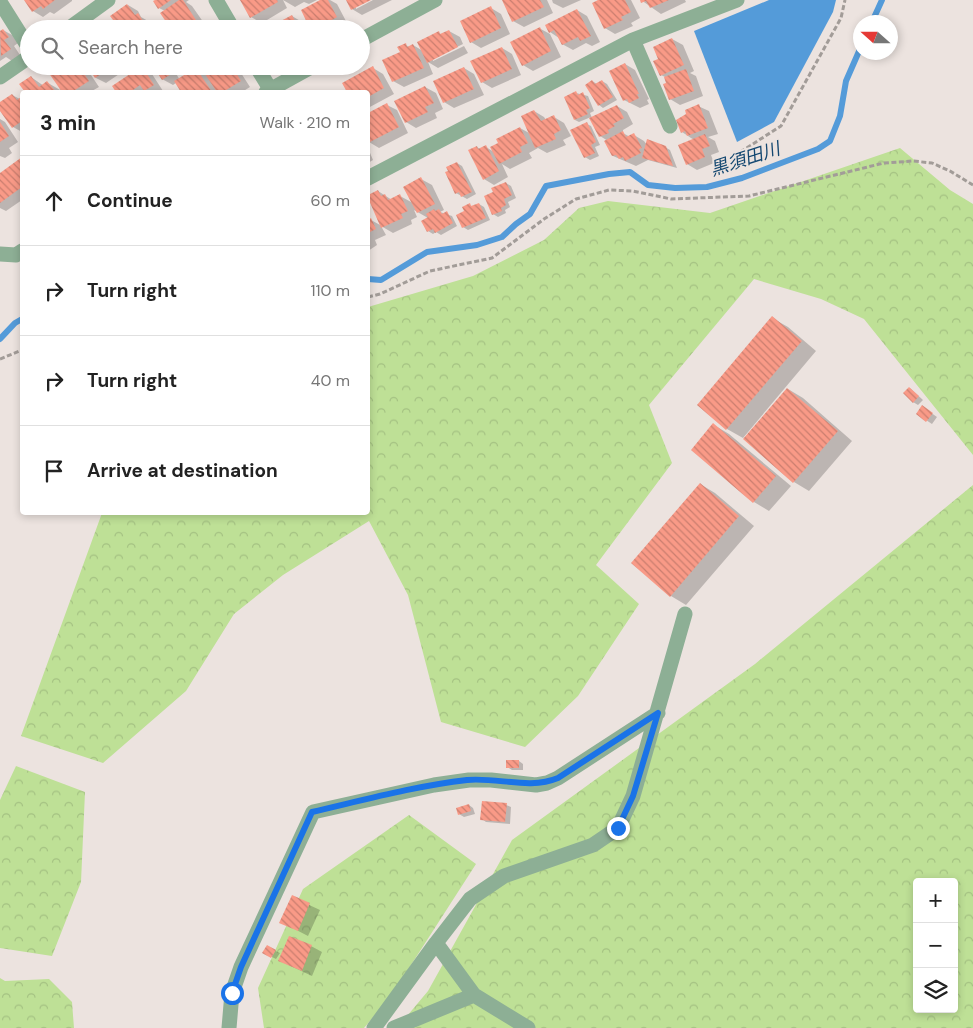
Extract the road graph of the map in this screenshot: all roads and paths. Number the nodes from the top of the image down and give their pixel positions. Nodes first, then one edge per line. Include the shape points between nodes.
1 (108, 0) edge
2 (216, 0) edge
3 (435, 0) edge
4 (736, 0) edge
5 (845, 0) edge
6 (0, 2) edge
7 (80, 20) edge
8 (228, 20) edge
9 (20, 34) edge
10 (370, 35) edge
11 (633, 40) junction
12 (20, 63) edge
13 (261, 75) edge
14 (298, 75) edge
15 (0, 77) edge
16 (269, 90) edge
17 (272, 90) edge
18 (670, 126) dead end
19 (734, 156) dead end
20 (370, 177) edge
21 (973, 185) edge
22 (20, 252) edge
23 (0, 254) edge
24 (370, 296) edge
25 (20, 351) edge
26 (0, 359) edge
27 (685, 614) dead end
28 (658, 713) junction
29 (436, 942) junction
30 (474, 995) junction
31 (230, 1028) edge
32 (374, 1028) edge
33 (394, 1028) edge
34 (528, 1028) edge

1 - 7 street
2 - 8 street
3 - 10 street
4 - 11 street
5 - 19 path via 841,18 781,126
6 - 9 street
11 - 18 street
11 - 20 street
12 - 15 street
13 - 16 street
14 - 17 street
21 - 24 path via 950,171 913,161 884,163 749,196 671,199 609,190 576,199 544,218 492,258 430,271
22 - 23 street
25 - 26 path
27 - 28 street
28 - 29 street via 633,796 618,828 593,845 504,876 470,899
28 - 31 street via 547,783 469,780 312,812 241,967 232,993
29 - 30 street
29 - 32 street
30 - 33 street
30 - 34 street

